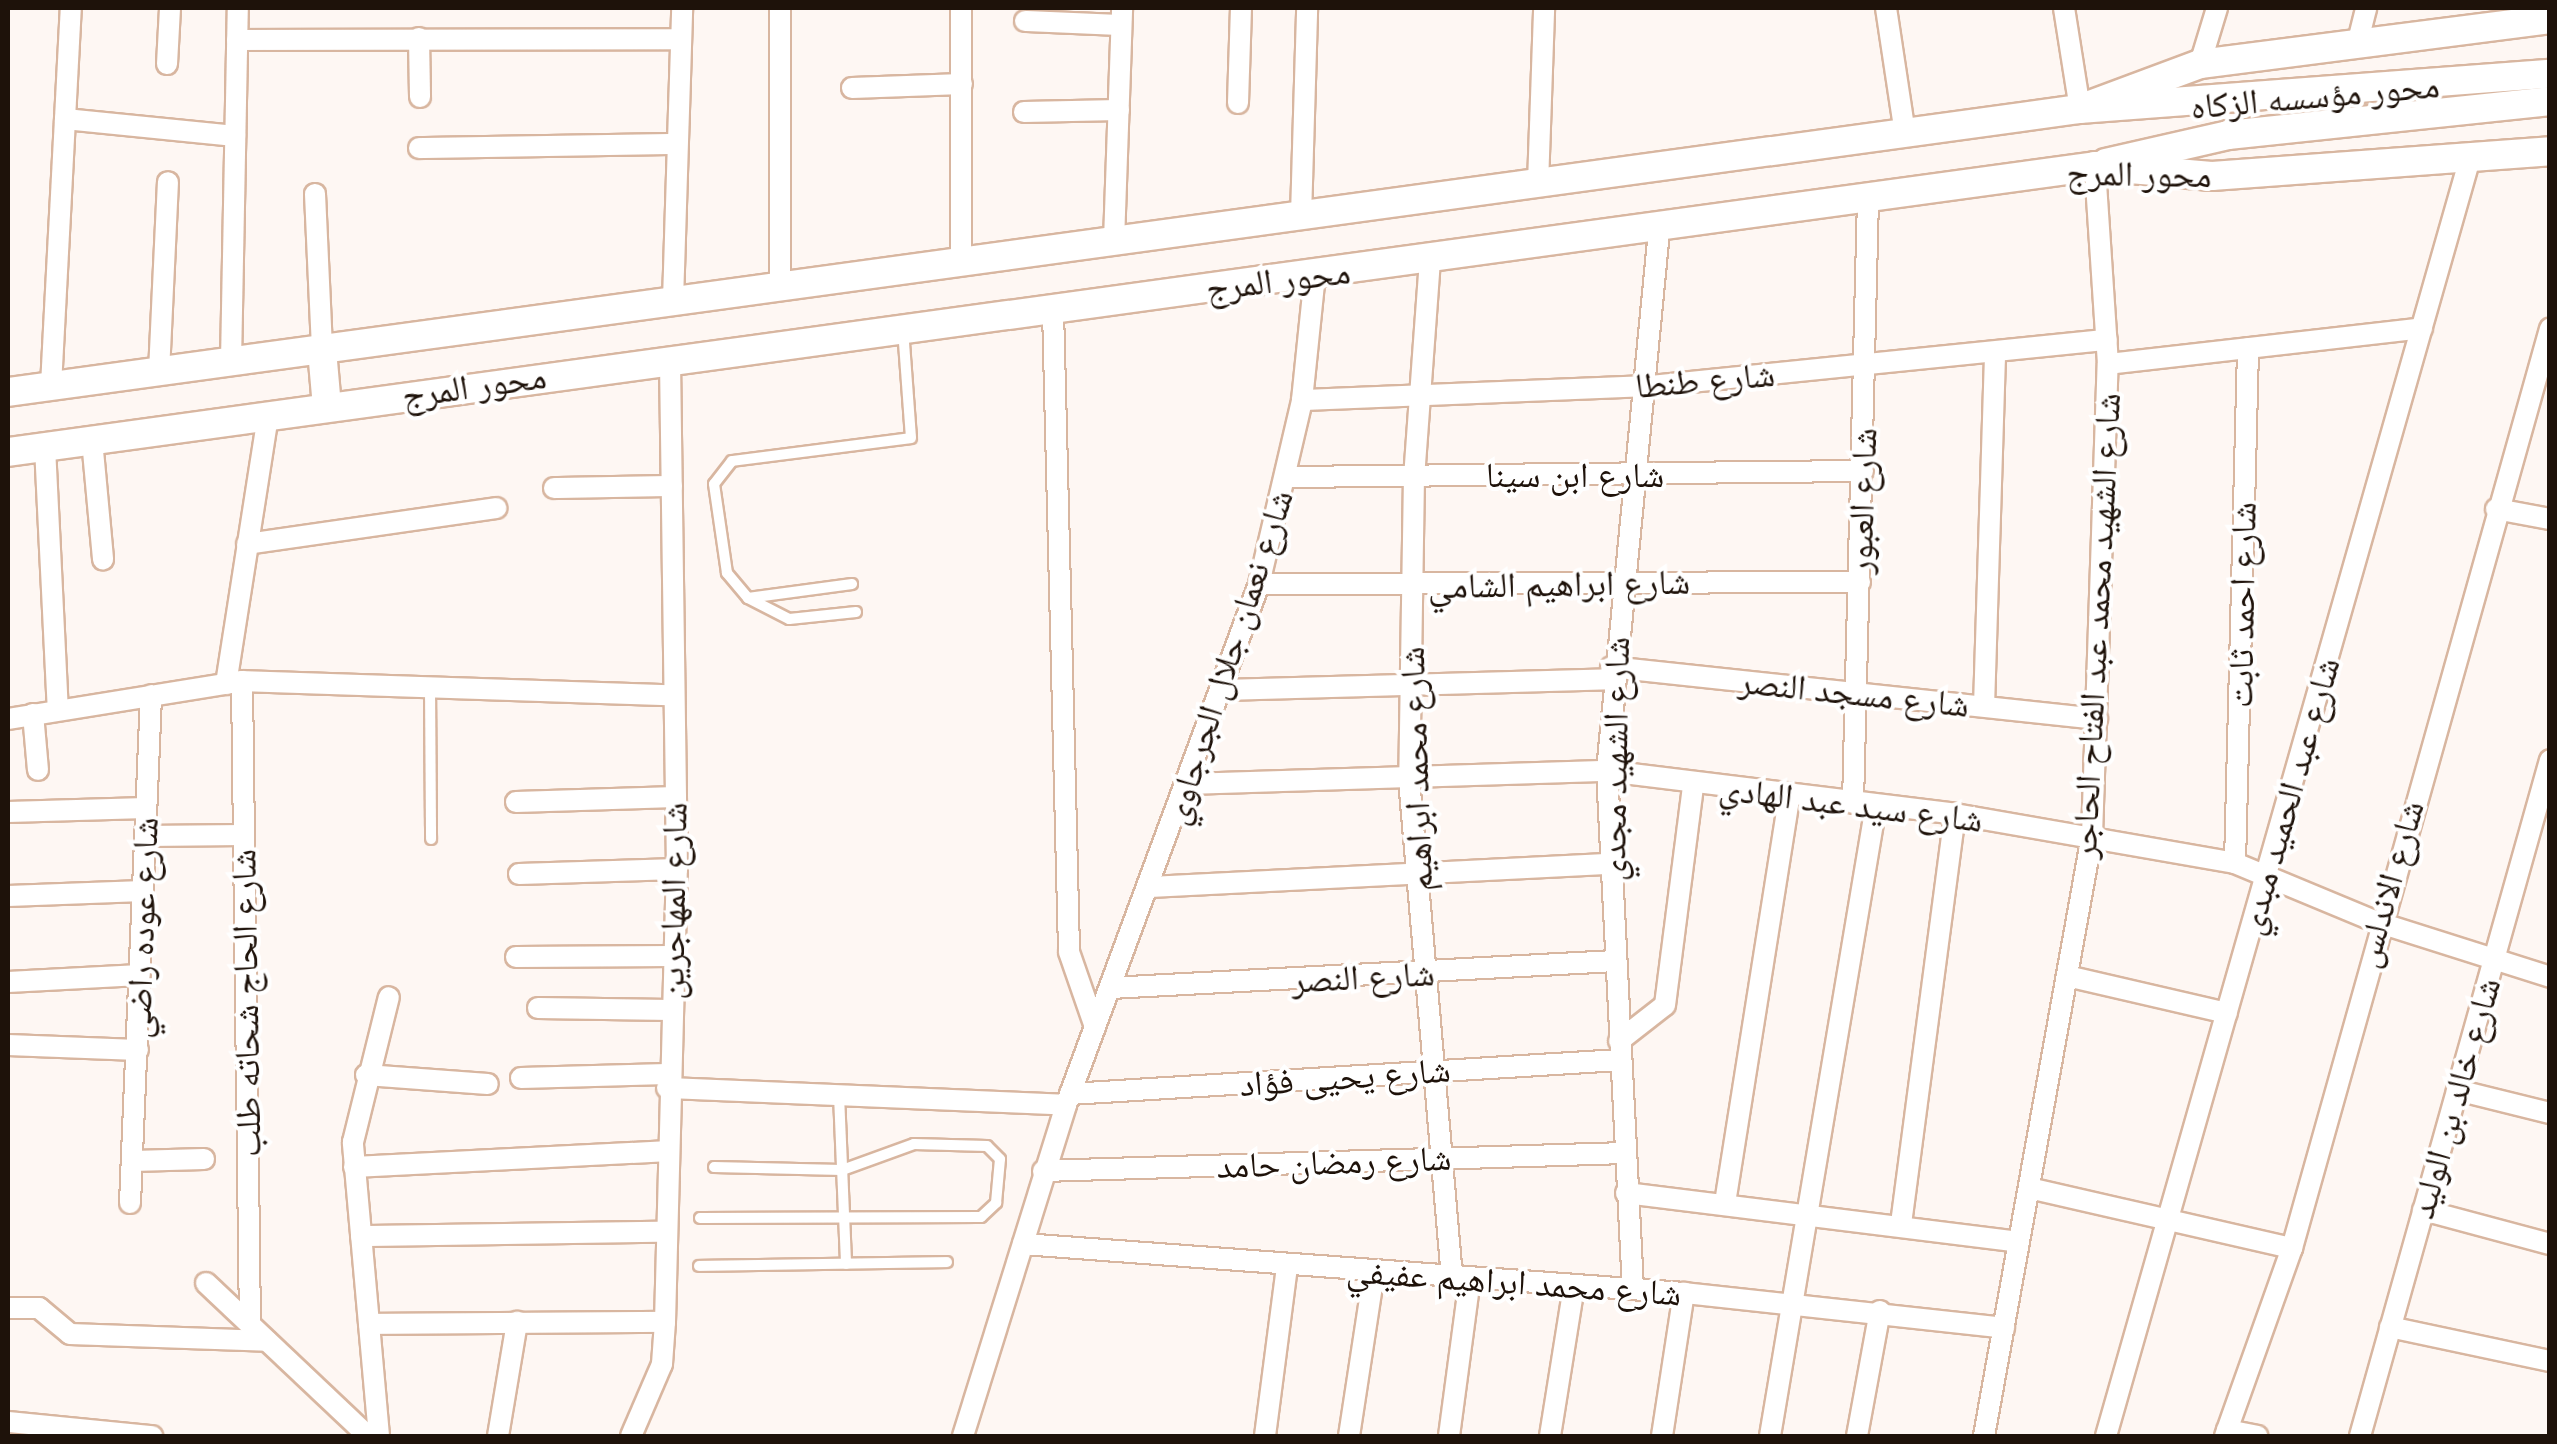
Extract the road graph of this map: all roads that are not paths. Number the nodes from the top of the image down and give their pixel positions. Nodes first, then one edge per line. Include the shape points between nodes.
1 (71, 8) edge
2 (170, 8) edge
3 (238, 8) edge
4 (682, 8) edge
5 (780, 8) edge
6 (960, 8) edge
7 (1240, 8) edge
8 (1307, 8) edge
9 (1544, 8) edge
10 (1886, 8) edge
11 (2064, 8) edge
12 (2217, 8) edge
13 (2366, 8) edge
14 (1121, 16) edge
15 (1025, 20) dead end
16 (2550, 20) edge
17 (419, 38) junction
18 (680, 39) junction
19 (237, 40) junction
20 (2358, 41) junction
21 (167, 64) dead end
22 (2200, 64) junction
23 (2550, 74) edge
24 (962, 84) junction
25 (852, 88) dead end
26 (420, 97) dead end
27 (2550, 101) edge
28 (1238, 103) dead end
29 (2080, 109) junction
30 (1119, 110) junction
31 (1024, 112) dead end
32 (65, 119) junction
33 (1905, 134) junction
34 (235, 136) junction
35 (676, 144) junction
36 (419, 148) dead end
37 (2550, 151) edge
38 (2471, 155) junction
39 (2094, 166) junction
40 (168, 182) dead end
41 (1538, 184) junction
42 (316, 194) dead end
43 (1868, 200) junction
44 (1300, 216) junction
45 (1659, 231) junction
46 (1114, 242) junction
47 (1430, 260) junction
48 (961, 262) junction
49 (1315, 276) junction
50 (780, 286) junction
51 (673, 301) junction
52 (1053, 309) junction
53 (903, 328) junction
54 (2422, 328) junction
55 (2550, 330) edge
56 (2106, 340) junction
57 (2248, 348) junction
58 (322, 350) junction
59 (1995, 353) junction
60 (670, 359) junction
61 (231, 362) junction
62 (2108, 364) junction
63 (1867, 366) junction
64 (159, 372) junction
65 (52, 386) junction
66 (1651, 386) junction
67 (8, 392) edge
68 (1421, 396) junction
69 (1302, 400) junction
70 (327, 406) junction
71 (268, 415) junction
72 (92, 440) junction
73 (45, 447) junction
74 (8, 452) edge
75 (1863, 471) junction
76 (1414, 476) junction
77 (1638, 476) junction
78 (1287, 478) junction
79 (672, 486) junction
80 (554, 488) dead end
81 (496, 508) dead end
82 (2496, 509) junction
83 (2550, 518) edge
84 (247, 544) junction
85 (103, 559) dead end
86 (1623, 582) junction
87 (1860, 582) junction
88 (852, 584) dead end
89 (1259, 584) junction
90 (1411, 585) junction
91 (748, 598) junction
92 (856, 612) dead end
93 (1611, 673) junction
94 (234, 682) junction
95 (1411, 683) junction
96 (430, 688) junction
97 (1224, 690) junction
98 (1857, 692) junction
99 (151, 695) junction
100 (674, 695) junction
101 (1984, 706) junction
102 (58, 710) junction
103 (32, 714) junction
104 (8, 718) edge
105 (2097, 718) junction
106 (2550, 760) edge
107 (38, 770) dead end
108 (1607, 771) junction
109 (1410, 780) junction
110 (1188, 784) junction
111 (1693, 785) junction
112 (676, 797) junction
113 (1789, 797) junction
114 (516, 802) dead end
115 (1853, 803) junction
116 (1876, 805) junction
117 (146, 808) junction
118 (8, 812) edge
119 (1954, 814) junction
120 (244, 835) junction
121 (145, 836) junction
122 (2092, 836) junction
123 (431, 839) dead end
124 (2235, 862) junction
125 (1610, 864) junction
126 (677, 869) junction
127 (519, 874) dead end
128 (1418, 874) junction
129 (2266, 875) junction
130 (1150, 887) junction
131 (143, 891) junction
132 (8, 896) edge
133 (2377, 922) junction
134 (673, 956) junction
135 (516, 957) dead end
136 (1615, 960) junction
137 (2492, 963) junction
138 (140, 975) junction
139 (1426, 975) junction
140 (2068, 976) junction
141 (2550, 977) edge
142 (8, 982) edge
143 (1110, 988) junction
144 (388, 997) dead end
145 (538, 1008) dead end
146 (670, 1010) junction
147 (2227, 1014) junction
148 (1095, 1027) junction
149 (8, 1045) edge
150 (138, 1050) junction
151 (1619, 1050) junction
152 (1434, 1071) junction
153 (366, 1075) junction
154 (521, 1078) dead end
155 (667, 1081) junction
156 (488, 1084) dead end
157 (2457, 1090) junction
158 (839, 1095) junction
159 (1068, 1100) junction
160 (2550, 1112) edge
161 (665, 1151) junction
162 (1624, 1153) junction
163 (1442, 1158) junction
164 (204, 1159) dead end
165 (133, 1161) junction
166 (354, 1167) junction
167 (714, 1167) dead end
168 (842, 1170) junction
169 (1043, 1171) junction
170 (2029, 1188) junction
171 (1626, 1193) junction
172 (130, 1202) dead end
173 (1725, 1204) junction
174 (2423, 1210) junction
175 (1807, 1214) junction
176 (700, 1218) dead end
177 (844, 1218) junction
178 (2168, 1218) junction
179 (1900, 1224) junction
180 (665, 1232) junction
181 (361, 1236) junction
182 (2019, 1242) junction
183 (1024, 1244) junction
184 (2550, 1244) edge
185 (2292, 1248) junction
186 (948, 1262) dead end
187 (846, 1264) junction
188 (699, 1266) dead end
189 (1287, 1266) junction
190 (1374, 1272) junction
191 (1461, 1279) junction
192 (206, 1283) dead end
193 (1574, 1286) junction
194 (1633, 1289) junction
195 (1684, 1293) junction
196 (1792, 1302) junction
197 (8, 1308) edge
198 (1880, 1311) junction
199 (516, 1322) junction
200 (665, 1322) junction
201 (369, 1324) junction
202 (250, 1325) junction
203 (2390, 1327) junction
204 (2004, 1328) junction
205 (268, 1341) junction
206 (2550, 1361) edge
207 (8, 1422) edge
208 (49, 1431) edge
209 (2226, 1433) edge
210 (152, 1436) edge
211 (368, 1436) edge
212 (379, 1436) edge
213 (498, 1436) edge
214 (631, 1436) edge
215 (963, 1436) edge
216 (1264, 1436) edge
217 (1349, 1436) edge
218 (1449, 1436) edge
219 (1550, 1436) edge
220 (1662, 1436) edge
221 (1770, 1436) edge
222 (1857, 1436) edge
223 (1984, 1436) edge
224 (2106, 1436) edge
225 (2257, 1436) edge
226 (2360, 1436) edge

1 - 32 street
2 - 21 street
3 - 19 street
4 - 18 street
5 - 50 street
6 - 24 street
7 - 28 street
8 - 44 street
9 - 41 street
10 - 33 street
11 - 29 street
12 - 22 street
13 - 20 street
14 - 15 street
14 - 30 street
16 - 20 main road
17 - 18 street
17 - 19 street
17 - 26 street
18 - 35 street
19 - 34 street
20 - 22 main road
22 - 29 main road
23 - 29 main road, محور مؤسسه الزكاه via 2261,101
24 - 25 street
24 - 48 street
27 - 39 main road, محور مؤسسه الزكاه via 2262,130
29 - 33 main road, محور المرج
30 - 31 street
30 - 46 street
32 - 34 street
32 - 65 street
33 - 41 main road, محور المرج
34 - 61 street
35 - 36 street
35 - 51 street
37 - 38 main road, محور المرج
38 - 39 main road, محور المرج via 2212,176
38 - 54 street, شارع عبد الحميد مبدي
39 - 43 main road, محور المرج
39 - 56 street, شارع الشهيد محمد عبد الفتاح الحاجر
40 - 64 street
41 - 44 main road, محور المرج
42 - 58 street
43 - 45 main road, محور المرج
43 - 63 street, شارع العبور
44 - 46 main road, محور المرج
45 - 47 main road, محور المرج
45 - 66 street, شارع الشهيد مجدي
46 - 48 main road, محور المرج
47 - 49 main road, محور المرج
47 - 68 street, شارع محمد ابراهيم
48 - 50 main road, محور المرج
49 - 52 main road, محور المرج
49 - 69 street, شارع نعمان جلال الجرجاوي
50 - 51 main road, محور المرج
51 - 58 main road, محور المرج
52 - 53 main road, محور المرج
52 - 148 street via 1069,952
53 - 60 main road, محور المرج
53 - 91 lane via 912,438 732,461 716,474 723,558
54 - 57 street
54 - 129 street, شارع عبد الحميد مبدي
55 - 82 street, شارع الاندلس
56 - 59 street, شارع طنطا
56 - 62 street, شارع الشهيد محمد عبد الفتاح الحاجر
57 - 62 street
57 - 124 street, شارع احمد ثابت
58 - 61 main road, محور المرج
58 - 70 main road
59 - 63 street, شارع طنطا
59 - 101 street
60 - 70 main road, محور المرج
60 - 79 street, شارع المهاجرين
61 - 64 main road, محور المرج
62 - 105 street, شارع الشهيد محمد عبد الفتاح الحاجر
63 - 66 street, شارع طنطا
63 - 75 street, شارع العبور
64 - 65 main road, محور المرج
65 - 67 main road, محور المرج
66 - 68 street, شارع طنطا
66 - 77 street, شارع الشهيد مجدي
68 - 69 street, شارع طنطا
68 - 76 street, شارع محمد ابراهيم
69 - 78 street, شارع نعمان جلال الجرجاوي
70 - 71 main road, محور المرج
71 - 72 main road, محور المرج
71 - 84 street, شارع الحاج شحاته طلب
72 - 73 main road, محور المرج
72 - 85 street
73 - 74 main road, محور المرج
73 - 102 street
75 - 77 street, شارع ابن سينا
75 - 87 street, شارع العبور
76 - 77 street, شارع ابن سينا
76 - 78 street, شارع ابن سينا
76 - 90 street, شارع محمد ابراهيم
77 - 86 street, شارع الشهيد مجدي
78 - 89 street, شارع نعمان جلال الجرجاوي
79 - 80 street
79 - 100 street, شارع المهاجرين
81 - 84 street
82 - 83 street
82 - 133 street, شارع الاندلس
84 - 94 street, شارع الحاج شحاته طلب
86 - 87 street, شارع ابراهيم الشامي
86 - 90 street, شارع ابراهيم الشامي
86 - 93 street, شارع الشهيد مجدي
87 - 98 street, شارع العبور
88 - 91 lane
89 - 90 street, شارع ابراهيم الشامي
89 - 97 street, شارع نعمان جلال الجرجاوي
90 - 95 street, شارع محمد ابراهيم
91 - 92 lane via 789,619
93 - 95 street, شارع مسجد النصر
93 - 98 street, شارع مسجد النصر
93 - 108 street, شارع الشهيد مجدي
94 - 96 street
94 - 99 street
94 - 120 street, شارع الحاج شحاته طلب
95 - 97 street, شارع مسجد النصر
95 - 109 street, شارع محمد ابراهيم
96 - 100 street
96 - 123 lane
97 - 110 street, شارع نعمان جلال الجرجاوي
98 - 101 street, شارع مسجد النصر
98 - 115 street, شارع العبور
99 - 102 street
99 - 117 street, شارع عوده راضي
100 - 112 street, شارع المهاجرين
101 - 105 street, شارع مسجد النصر
102 - 103 street
103 - 104 street
103 - 107 street
105 - 122 street, شارع الشهيد محمد عبد الفتاح الحاجر
106 - 137 street, شارع خالد بن الوليد
108 - 109 street, شارع سيد عبد الهادي
108 - 111 street, شارع سيد عبد الهادي
108 - 125 street, شارع الشهيد مجدي
109 - 110 street, شارع سيد عبد الهادي
109 - 128 street, شارع محمد ابراهيم
110 - 130 street, شارع نعمان جلال الجرجاوي
111 - 113 street, شارع سيد عبد الهادي
111 - 151 street via 1665,1005
112 - 114 street
112 - 126 street, شارع المهاجرين
113 - 115 street, شارع سيد عبد الهادي
113 - 173 street
115 - 116 street, شارع سيد عبد الهادي
116 - 119 street, شارع سيد عبد الهادي
116 - 175 street
117 - 118 street
117 - 121 street, شارع عوده راضي
119 - 122 street, شارع سيد عبد الهادي
119 - 179 street
120 - 121 street
120 - 202 street, شارع الحاج شحاته طلب
121 - 131 street, شارع عوده راضي
122 - 124 street, شارع سيد عبد الهادي
122 - 140 street, شارع الشهيد محمد عبد الفتاح الحاجر
124 - 129 street, شارع سيد عبد الهادي
125 - 128 street
125 - 136 street, شارع الشهيد مجدي
126 - 127 street
126 - 134 street, شارع المهاجرين
128 - 130 street
128 - 139 street, شارع محمد ابراهيم
129 - 133 street, شارع سيد عبد الهادي
129 - 147 street, شارع عبد الحميد مبدي
130 - 143 street, شارع نعمان جلال الجرجاوي
131 - 132 street
131 - 138 street, شارع عوده راضي
133 - 137 street, شارع سيد عبد الهادي
133 - 185 street, شارع الاندلس
134 - 135 street
134 - 146 street, شارع المهاجرين
136 - 139 street, شارع النصر
136 - 151 street, شارع الشهيد مجدي
137 - 141 street, شارع سيد عبد الهادي
137 - 157 street, شارع خالد بن الوليد
138 - 142 street
138 - 150 street, شارع عوده راضي
139 - 143 street, شارع النصر
139 - 152 street, شارع محمد ابراهيم
140 - 147 street
140 - 170 street, شارع الشهيد محمد عبد الفتاح الحاجر
143 - 148 street, شارع نعمان جلال الجرجاوي
144 - 153 street
145 - 146 street
146 - 155 street, شارع المهاجرين
147 - 178 street, شارع عبد الحميد مبدي
148 - 159 street, شارع نعمان جلال الجرجاوي
149 - 150 street
150 - 165 street, شارع عوده راضي
151 - 152 street, شارع يحيى فؤاد
151 - 162 street, شارع الشهيد مجدي
152 - 159 street, شارع يحيى فؤاد
152 - 163 street, شارع محمد ابراهيم
153 - 156 street
153 - 166 street
154 - 155 street, شارع يحيى فؤاد
155 - 158 street, شارع يحيى فؤاد
155 - 161 street, شارع المهاجرين
157 - 160 street
157 - 174 street, شارع خالد بن الوليد
158 - 159 street, شارع يحيى فؤاد
158 - 168 lane
159 - 169 street, شارع نعمان جلال الجرجاوي
161 - 166 street
161 - 180 street, شارع المهاجرين
162 - 163 street, شارع رمضان حامد
162 - 171 street, شارع الشهيد مجدي
163 - 169 street, شارع رمضان حامد
163 - 191 street, شارع محمد ابراهيم
164 - 165 street
165 - 172 street, شارع عوده راضي
166 - 181 street
167 - 168 lane
168 - 177 lane
168 - 177 lane via 914,1144 987,1146 1000,1159 996,1203 981,1216
169 - 183 street, شارع نعمان جلال الجرجاوي
170 - 178 street
170 - 182 street, شارع الشهيد محمد عبد الفتاح الحاجر
171 - 173 street
171 - 194 street, شارع الشهيد مجدي
173 - 175 street
174 - 184 street
174 - 203 street, شارع خالد بن الوليد
175 - 179 street
175 - 196 street
176 - 177 lane
177 - 187 lane
178 - 185 street
178 - 224 street, شارع عبد الحميد مبدي
179 - 182 street
180 - 181 street
180 - 200 street, شارع المهاجرين
181 - 201 street
182 - 204 street, شارع الشهيد محمد عبد الفتاح الحاجر
183 - 189 street, شارع محمد ابراهيم عفيفي
183 - 215 street, شارع نعمان جلال الجرجاوي
185 - 209 street, شارع الاندلس
186 - 187 lane
187 - 188 lane
189 - 190 street, شارع محمد ابراهيم عفيفي
189 - 216 street
190 - 191 street, شارع محمد ابراهيم عفيفي
190 - 217 street
191 - 193 street, شارع محمد ابراهيم عفيفي
191 - 218 street, شارع محمد ابراهيم
192 - 202 street
193 - 194 street, شارع محمد ابراهيم عفيفي
193 - 219 street
194 - 195 street, شارع محمد ابراهيم عفيفي
195 - 196 street, شارع محمد ابراهيم عفيفي
195 - 220 street
196 - 198 street, شارع محمد ابراهيم عفيفي
196 - 221 street
197 - 205 street via 38,1308 70,1334
198 - 204 street, شارع محمد ابراهيم عفيفي
198 - 222 street
199 - 200 street
199 - 201 street
199 - 213 street
200 - 214 street, شارع المهاجرين via 662,1364
201 - 212 street
202 - 205 street
203 - 206 street
203 - 226 street, شارع خالد بن الوليد
204 - 223 street, شارع الشهيد محمد عبد الفتاح الحاجر
205 - 211 street
207 - 208 street
208 - 210 street
209 - 225 street

